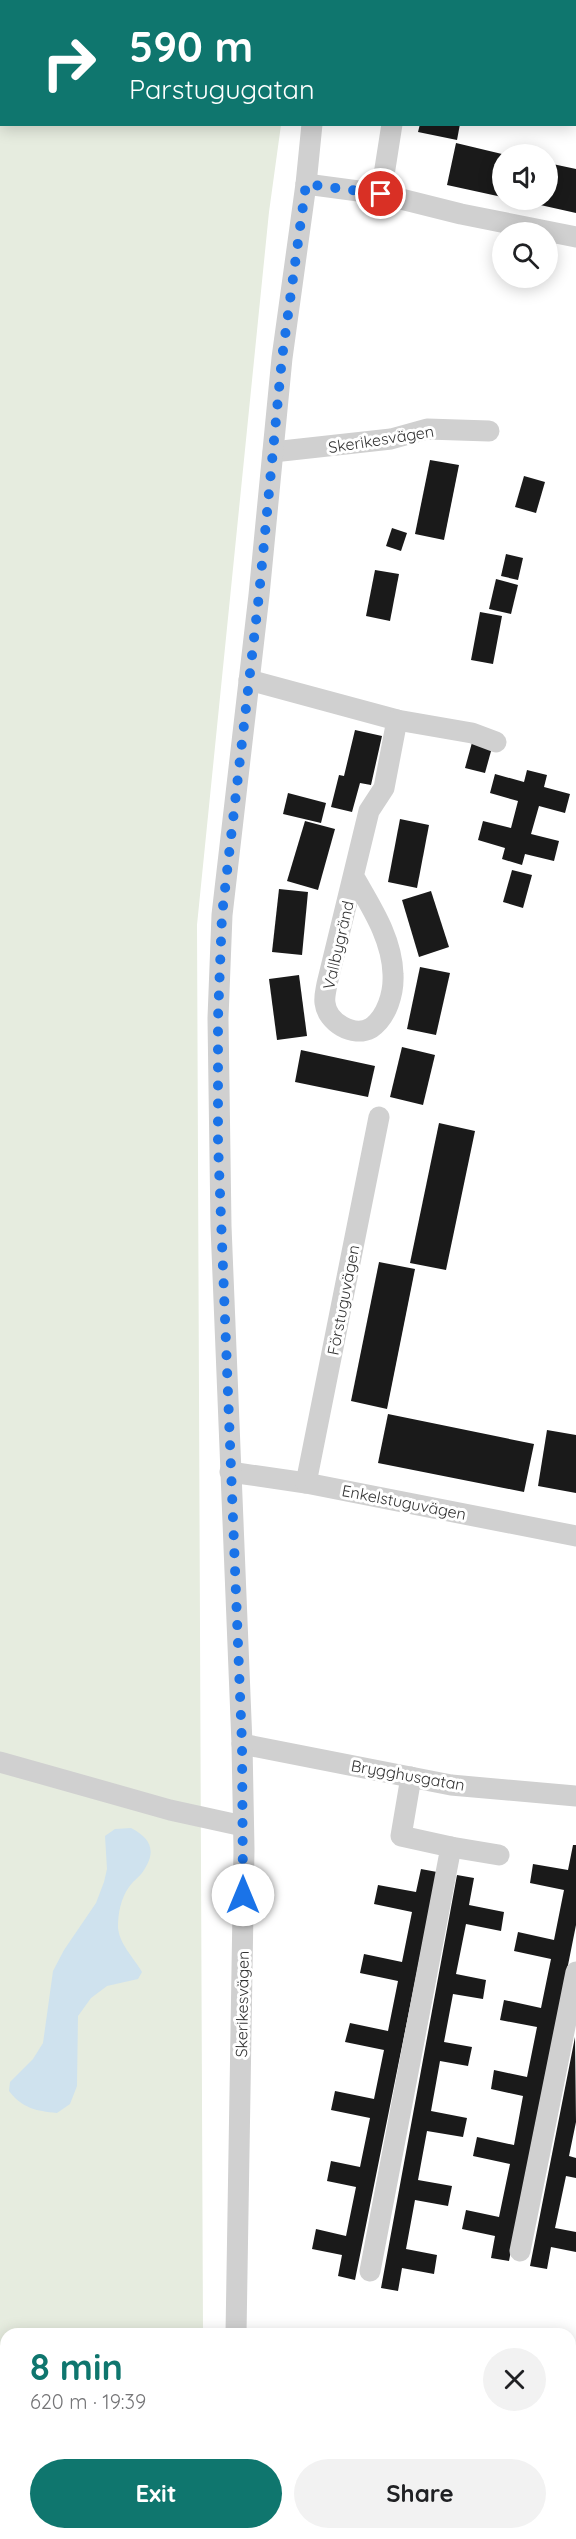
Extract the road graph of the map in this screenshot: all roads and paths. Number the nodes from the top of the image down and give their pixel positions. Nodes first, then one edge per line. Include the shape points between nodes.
1 (312, 126) edge
2 (392, 126) edge
3 (306, 184) junction
4 (381, 194) junction
5 (576, 237) edge
6 (489, 430) dead end
7 (273, 452) junction
8 (249, 680) junction
9 (397, 720) junction
10 (496, 742) dead end
11 (354, 877) junction
12 (379, 1116) dead end
13 (230, 1472) junction
14 (306, 1483) junction
15 (576, 1536) edge
16 (242, 1744) junction
17 (0, 1762) edge
18 (411, 1777) junction
19 (576, 1796) edge
20 (243, 1826) junction
21 (451, 1847) junction
22 (499, 1856) dead end
23 (576, 1972) edge
24 (520, 2251) dead end
25 (370, 2271) dead end
26 (236, 2328) edge

1 - 3 street, Skerikesvägen
2 - 4 street
3 - 4 street
3 - 7 street, Skerikesvägen
4 - 5 street
6 - 7 street, Skerikesvägen via 427,429 391,439
7 - 8 street, Skerikesvägen
8 - 9 street
8 - 13 street, Skerikesvägen via 222,915 218,1018 220,1226
9 - 10 street via 472,733
9 - 11 street, Vallbygränd via 384,788 369,811
11 - 11 street, Vallbygränd via 325,1002 335,1021 356,1031 369,1029 381,1019 389,1004 394,976 386,937
12 - 14 street, Förstuguvägen
13 - 14 street, Enkelstuguvägen
13 - 16 street, Skerikesvägen
14 - 15 street, Enkelstuguvägen
16 - 18 street, Brygghusgatan
16 - 20 street, Skerikesvägen
17 - 20 street via 170,1810
18 - 19 street, Brygghusgatan via 451,1785
18 - 21 street via 401,1836
20 - 26 street, Skerikesvägen
21 - 22 street
21 - 25 street
23 - 24 street

